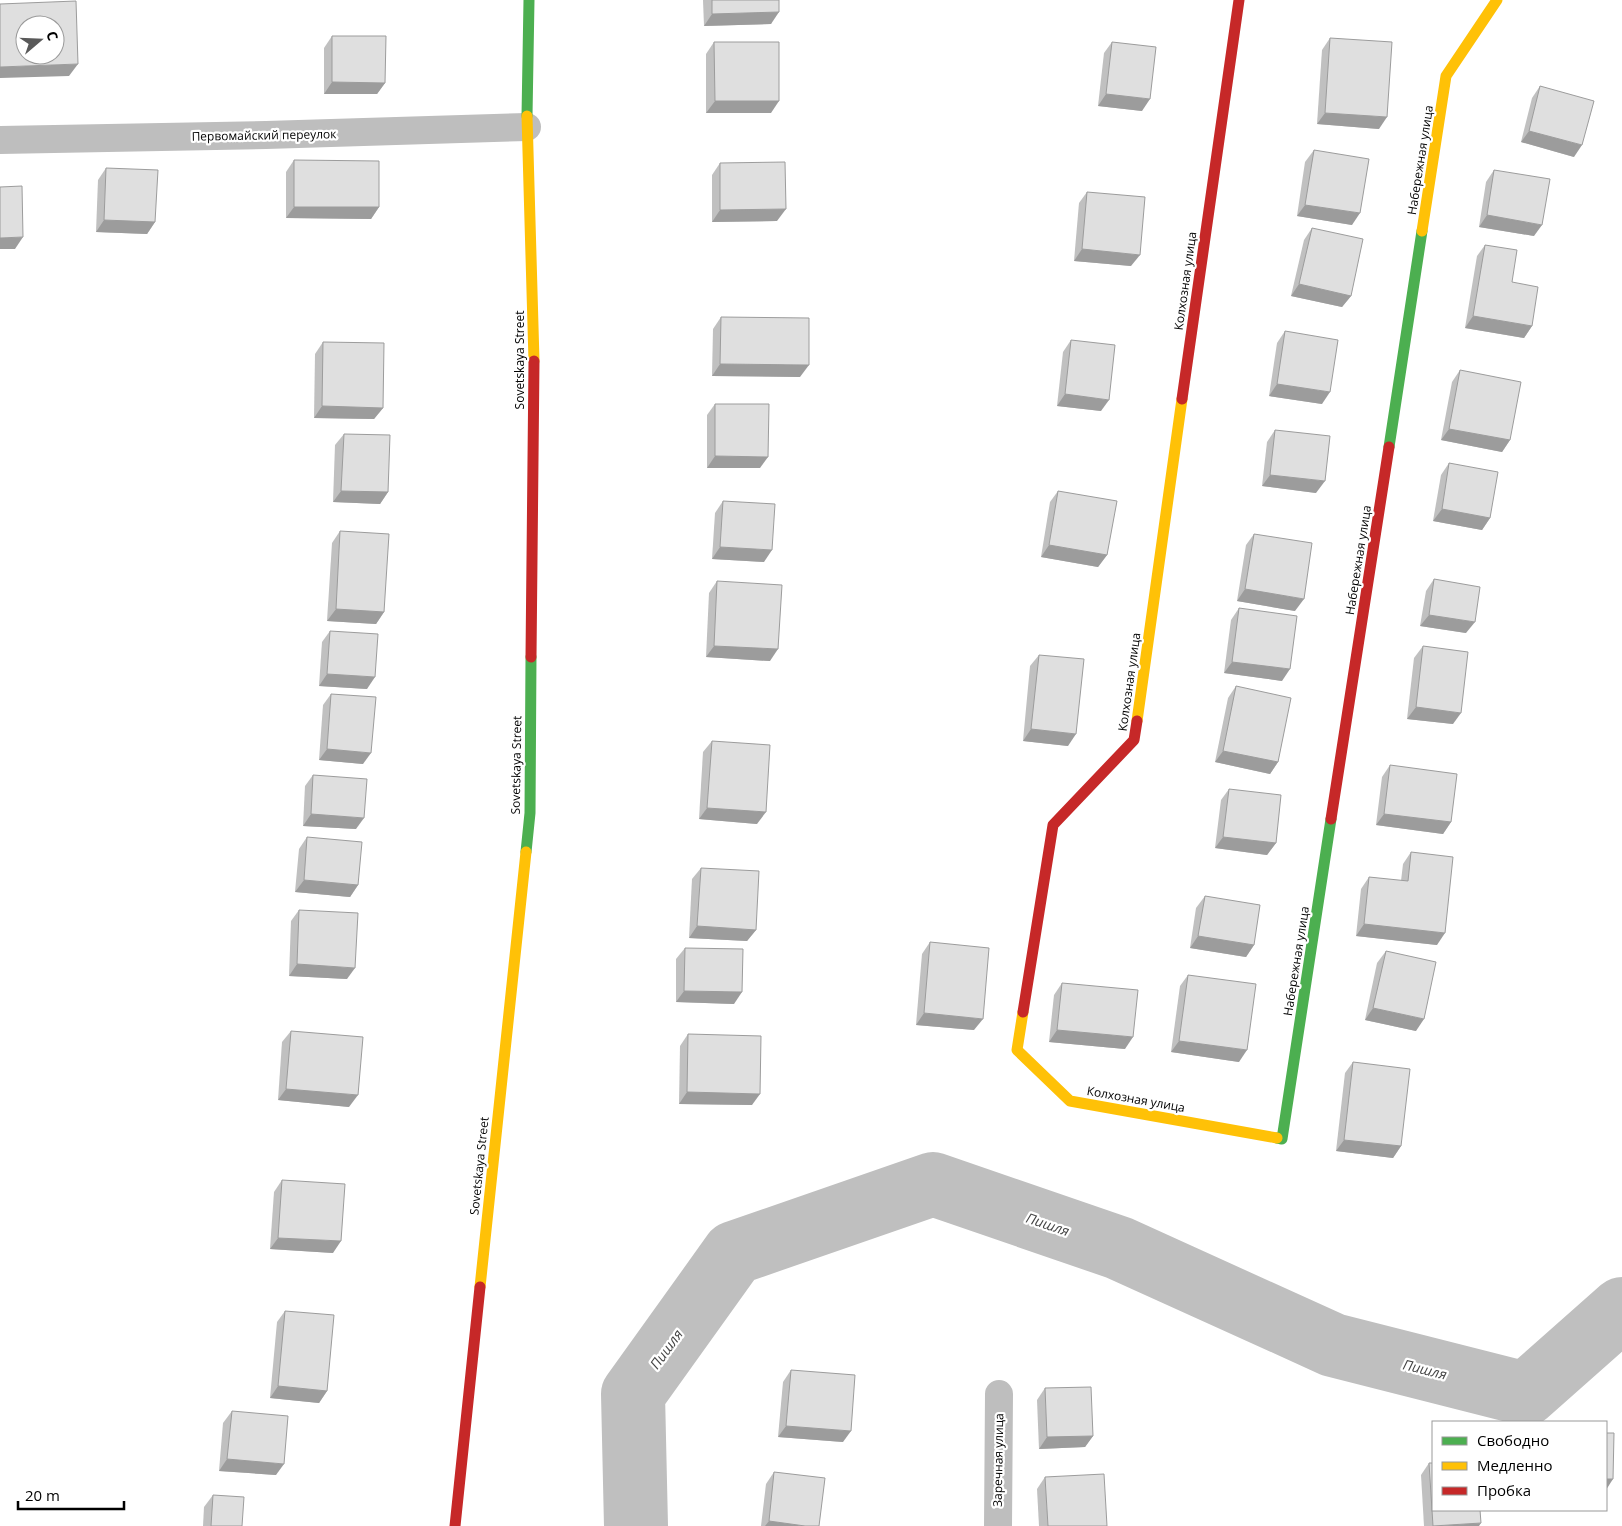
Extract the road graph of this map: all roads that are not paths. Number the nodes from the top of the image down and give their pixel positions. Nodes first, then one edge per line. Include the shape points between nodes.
1 (529, 0) edge
2 (1239, 0) edge
3 (1497, 0) edge
4 (527, 127) junction
5 (0, 140) edge
6 (1282, 1140) joint
7 (999, 1394) dead end
8 (455, 1526) edge
9 (998, 1526) edge

1 - 4 street, Sovetskaya Street
2 - 6 street, Колхозная улица via 1134,740 1053,825 1017,1050 1070,1101
3 - 6 street, Набережная улица via 1446,76
4 - 5 street, Первомайский переулок
4 - 8 street, Sovetskaya Street via 534,346 530,813
7 - 9 street, Заречная улица

